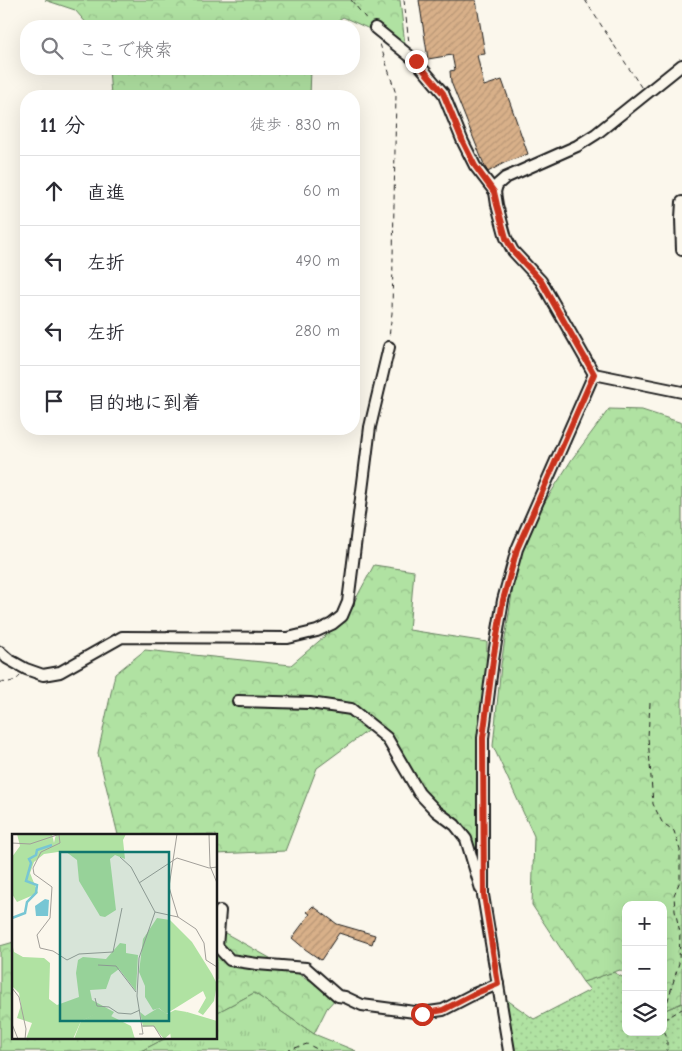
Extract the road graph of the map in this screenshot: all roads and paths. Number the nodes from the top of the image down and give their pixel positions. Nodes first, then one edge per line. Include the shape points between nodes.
1 (351, 0) edge
2 (404, 0) edge
3 (585, 0) edge
4 (375, 28) junction
5 (410, 56) junction
6 (682, 65) edge
7 (645, 94) junction
8 (494, 192) junction
9 (682, 202) edge
10 (682, 250) edge
11 (388, 347) joint
12 (594, 374) junction
13 (682, 392) edge
14 (0, 652) edge
15 (26, 670) junction
16 (0, 682) edge
17 (238, 701) dead end
18 (650, 703) dead end
19 (484, 895) junction
20 (220, 911) dead end
21 (218, 934) edge
22 (218, 947) edge
23 (498, 984) junction
24 (667, 1003) edge
25 (682, 1009) edge
26 (667, 1018) edge
27 (667, 1036) edge
28 (286, 1051) edge
29 (321, 1051) edge
30 (510, 1051) edge
31 (667, 1051) edge

1 - 4 path
2 - 5 path
3 - 7 path
4 - 5 street
4 - 11 path via 396,94 392,313
5 - 8 street via 443,93 475,166
6 - 7 street
7 - 8 street via 590,138 505,178
8 - 12 street via 506,238 513,251 541,281
9 - 10 street
11 - 15 street via 370,427 348,602 342,616 317,631 288,638 122,637 60,672 44,675
12 - 13 street
12 - 19 street via 517,549 503,600 483,738
14 - 15 street
15 - 16 path via 17,679
17 - 19 street via 318,704 351,709 365,720 386,738 419,793 466,839
18 - 24 path via 648,737 652,804 662,822 674,831 680,850 680,881 674,895 680,932 679,963
19 - 23 street
20 - 21 street
22 - 23 street via 230,960 306,968 338,996 362,1006 422,1014 443,1010
23 - 30 street
25 - 26 path
27 - 31 path
28 - 29 path via 307,1044

